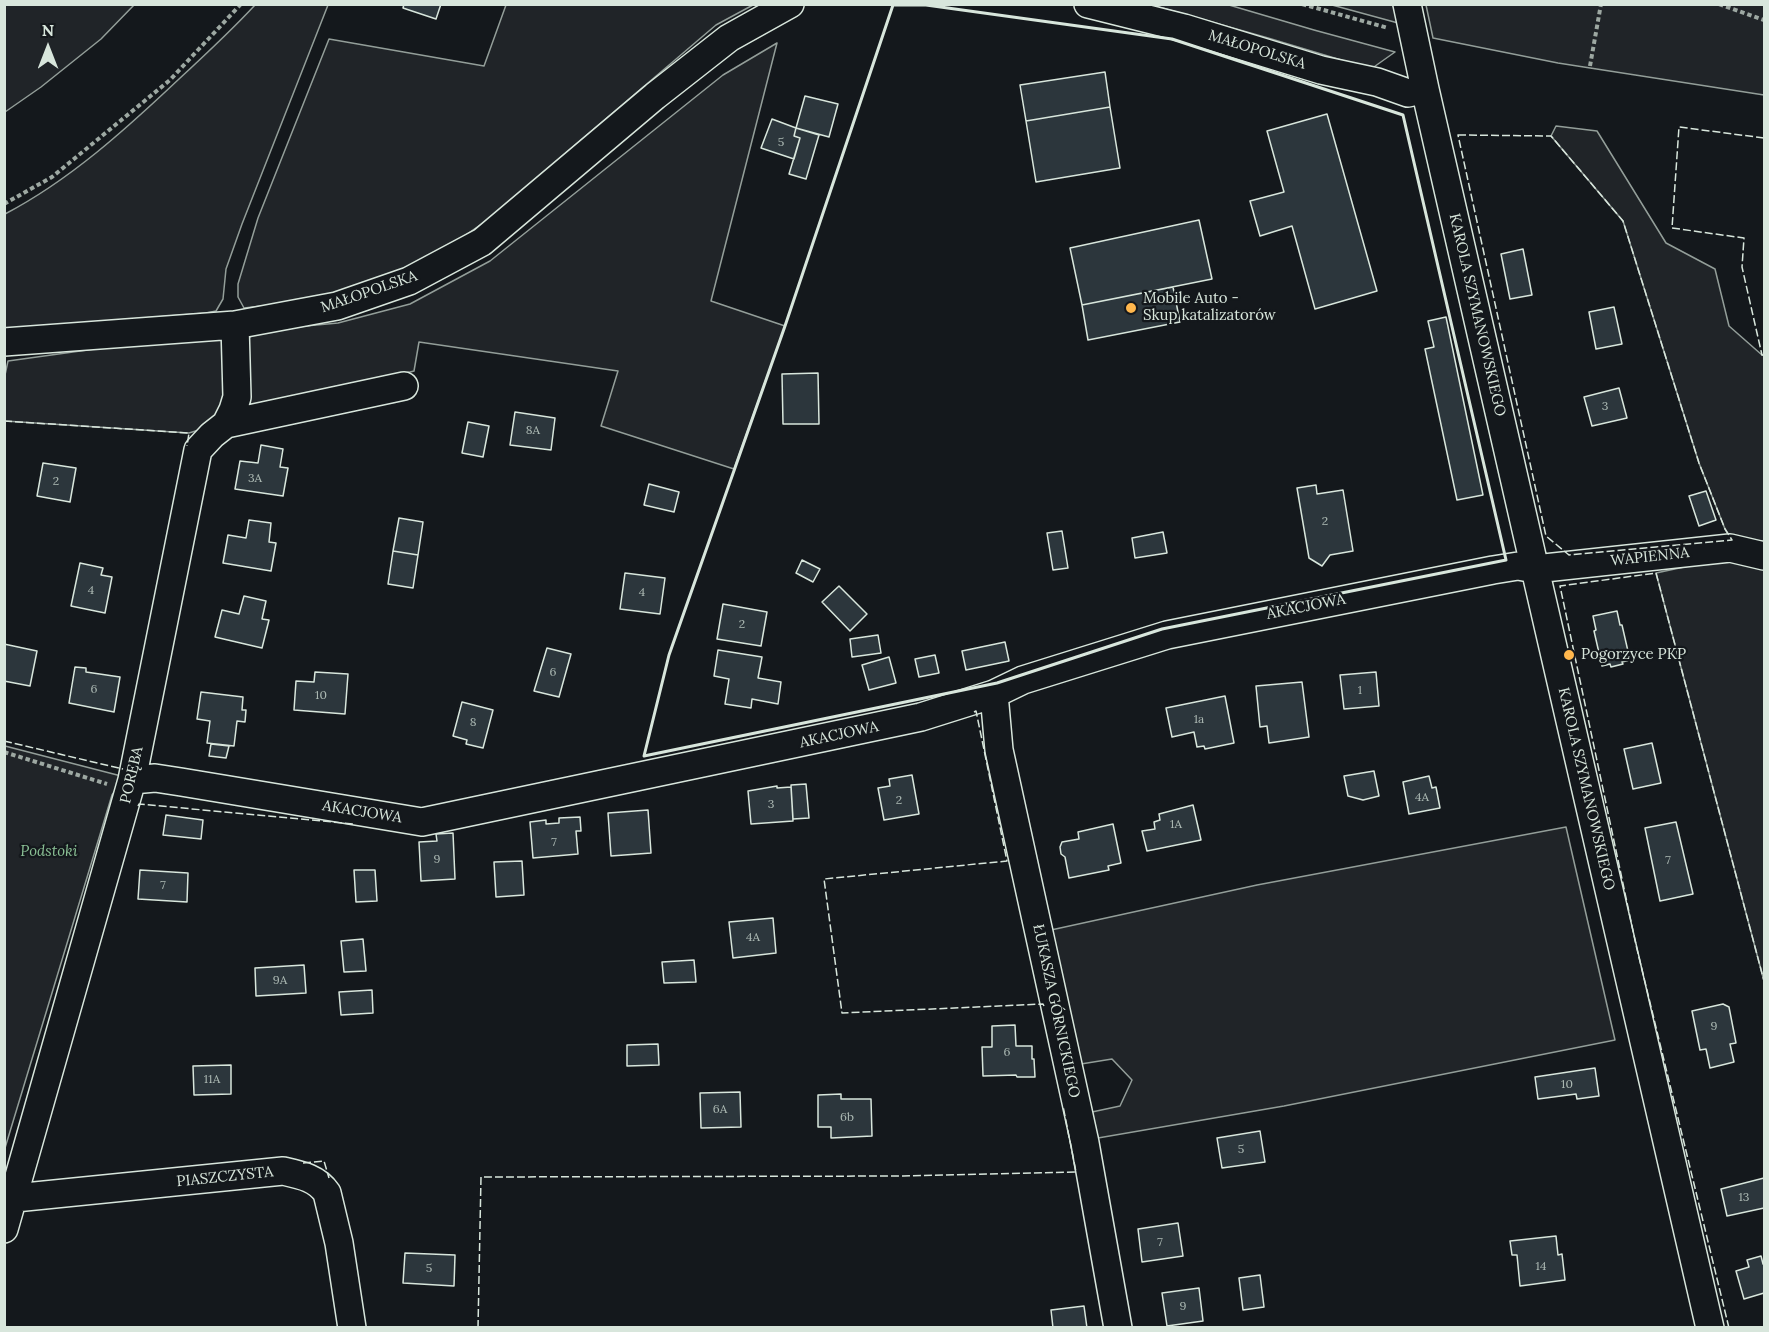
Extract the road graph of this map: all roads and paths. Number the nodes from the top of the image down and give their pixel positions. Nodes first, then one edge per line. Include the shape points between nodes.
1 (241, 4) edge
2 (790, 4) edge
3 (1088, 4) edge
4 (1302, 4) edge
5 (1407, 4) edge
6 (1600, 4) edge
7 (1719, 4) edge
8 (1764, 20) edge
9 (1377, 25) dead end
10 (1590, 66) dead end
11 (1425, 89) junction
12 (4, 204) edge
13 (234, 325) junction
14 (4, 342) edge
15 (404, 386) dead end
16 (226, 424) junction
17 (1764, 556) edge
18 (1535, 569) junction
19 (994, 694) junction
20 (4, 752) edge
21 (132, 780) junction
22 (15, 1198) junction
23 (4, 1229) edge
24 (352, 1328) edge
25 (1118, 1328) edge
26 (1710, 1328) edge

1 - 12 path via 170,80 52,177
2 - 13 street, MAŁOPOLSKA via 729,38 482,242 409,282 337,306
3 - 11 street, MAŁOPOLSKA via 1408,93
4 - 9 path
5 - 11 street, KAROLA SZYMANOWSKIEGO
6 - 10 path
7 - 8 path
11 - 18 street, KAROLA SZYMANOWSKIEGO
13 - 14 street, MAŁOPOLSKA
13 - 16 street, PORĘBA via 237,397
15 - 16 street
16 - 21 street, PORĘBA via 198,450
17 - 18 street, WAPIENNA via 1730,548
18 - 19 street, AKACJOWA via 1518,566 1493,570 1167,635 1023,680
18 - 26 street, KAROLA SZYMANOWSKIEGO
19 - 21 street, AKACJOWA via 921,717 422,822 155,778
19 - 25 street, ŁUKASZA GÓRNICKIEGO via 999,750 1085,1143
20 - 21 path via 107,785
21 - 22 street, PORĘBA
22 - 23 street, PORĘBA
22 - 24 street, PIASZCZYSTA via 283,1171 314,1180 327,1193

